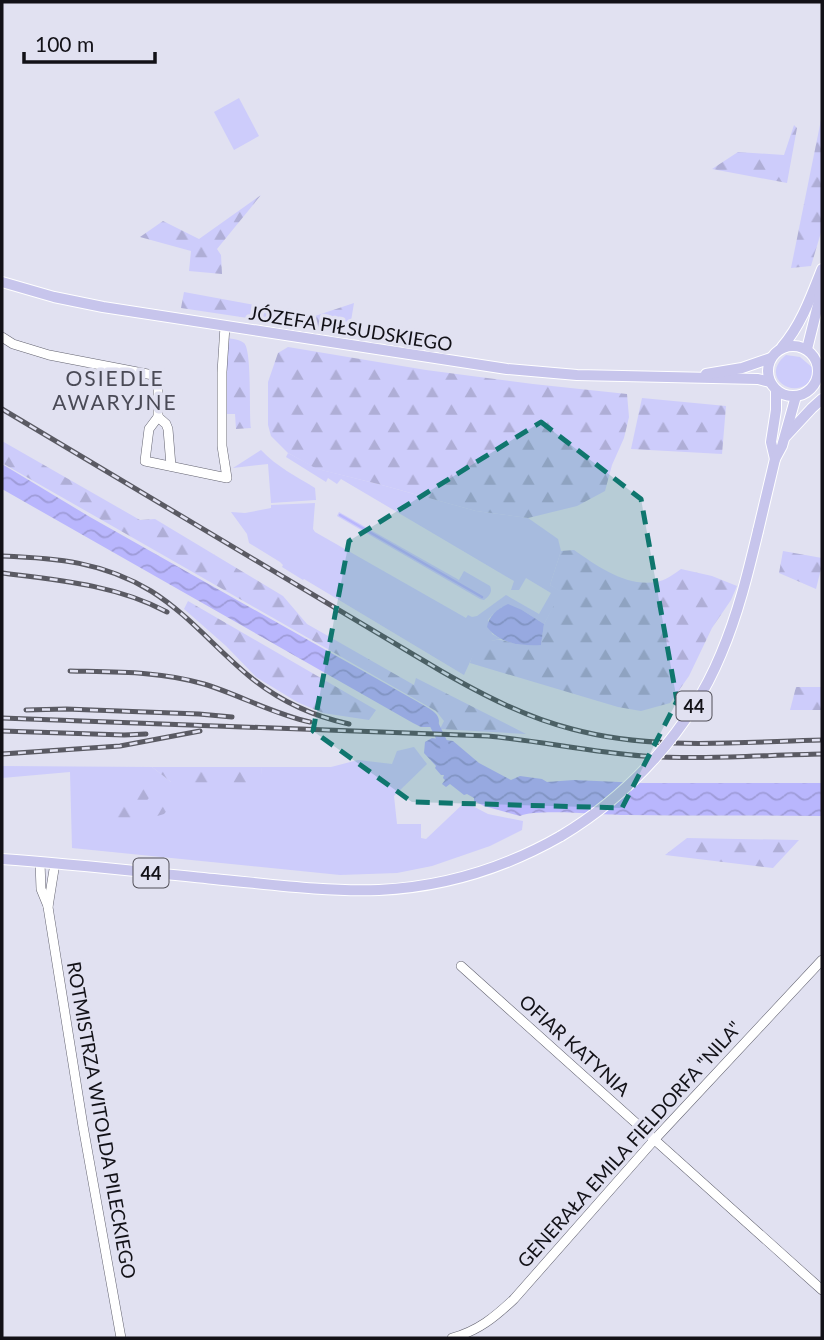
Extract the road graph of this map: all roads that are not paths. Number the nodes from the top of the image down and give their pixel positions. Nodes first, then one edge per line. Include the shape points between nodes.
1 (822, 270) edge
2 (2, 282) edge
3 (225, 326) junction
4 (2, 337) edge
5 (782, 348) junction
6 (807, 349) junction
7 (771, 358) junction
8 (819, 362) edge
9 (698, 377) junction
10 (819, 381) edge
11 (773, 386) junction
12 (796, 396) junction
13 (822, 399) edge
14 (158, 416) junction
15 (784, 438) junction
16 (775, 459) junction
17 (172, 467) junction
18 (2, 859) edge
19 (40, 862) junction
20 (55, 863) junction
21 (48, 908) junction
22 (822, 960) edge
23 (461, 965) dead end
24 (655, 1139) junction
25 (822, 1290) edge
26 (121, 1338) edge
27 (452, 1338) edge

1 - 5 main road via 800,322
1 - 6 main road
2 - 3 main road, JÓZEFA PIŁSUDSKIEGO via 79,303
3 - 9 main road, JÓZEFA PIŁSUDSKIEGO via 507,369
3 - 17 street via 222,446 228,478
4 - 14 street via 49,355 158,376
5 - 6 main road
5 - 7 main road
6 - 8 main road
7 - 9 main road, JÓZEFA PIŁSUDSKIEGO
7 - 11 main road, 44 via 768,367
8 - 10 main road
9 - 11 main road, JÓZEFA PIŁSUDSKIEGO via 758,379
10 - 12 main road
11 - 12 main road
11 - 16 main road, 44 via 776,410 771,443
12 - 15 main road, 44
13 - 15 main road, 44
14 - 17 street via 168,429
14 - 17 street via 149,429 145,461
15 - 16 main road, 44
16 - 20 main road, 44, bridge via 738,610 702,693 637,777 561,836 514,860 465,876 380,890 320,889
18 - 19 main road, 44
19 - 20 main road, 44
19 - 21 street, ROTMISTRZA WITOLDA PILECKIEGO via 41,889
20 - 21 street, ROTMISTRZA WITOLDA PILECKIEGO
21 - 26 street, ROTMISTRZA WITOLDA PILECKIEGO
22 - 24 street, GENERAŁA EMILA FIELDORFA "NILA"
23 - 24 street, OFIAR KATYNIA
24 - 25 street, OFIAR KATYNIA
24 - 27 street, GENERAŁA EMILA FIELDORFA "NILA" via 497,1315 480,1328

